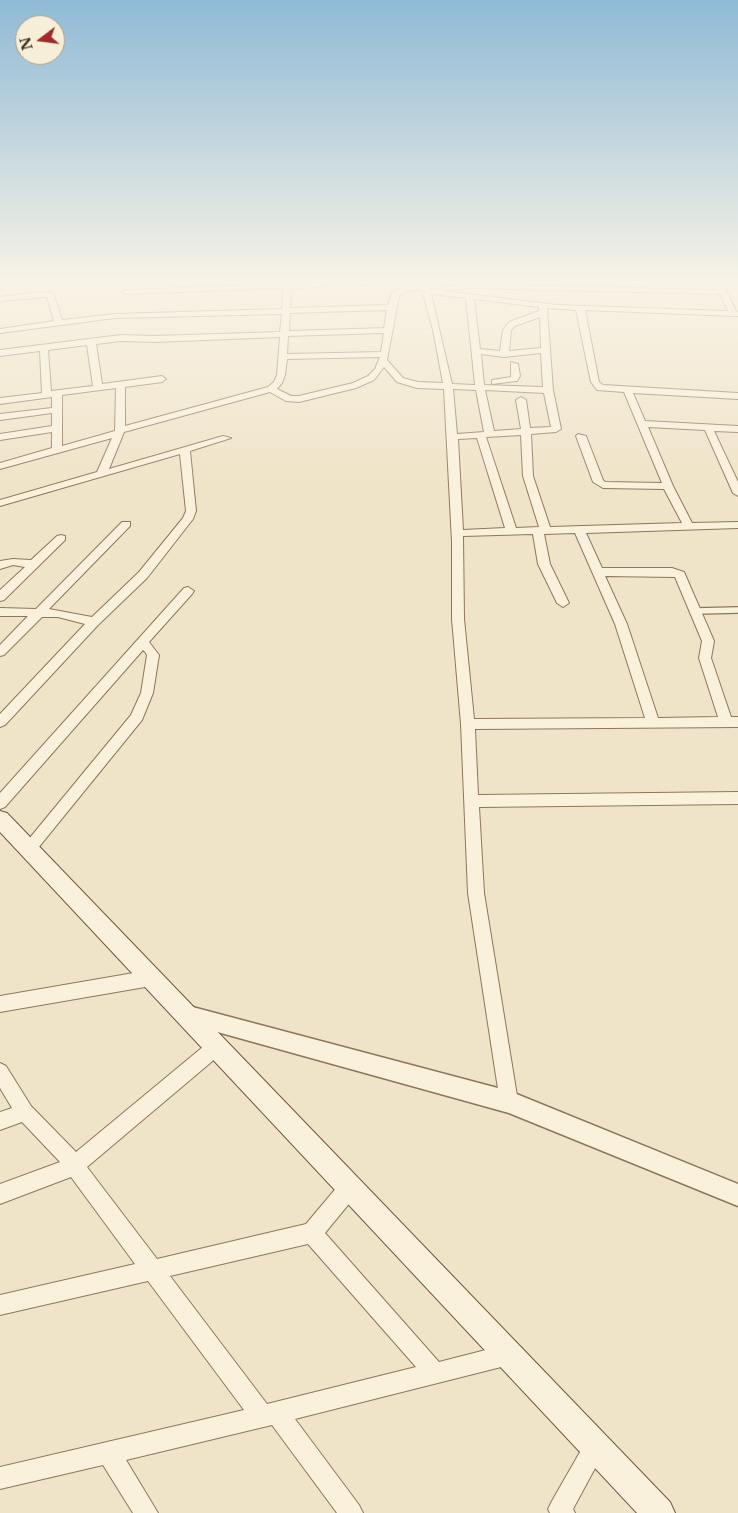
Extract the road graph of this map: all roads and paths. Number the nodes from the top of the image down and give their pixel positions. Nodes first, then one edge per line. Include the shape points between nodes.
1 (477, 351) edge
2 (45, 352) edge
3 (93, 352) edge
4 (282, 352) edge
5 (385, 352) edge
6 (441, 352) edge
7 (482, 352) edge
8 (529, 352) edge
9 (545, 352) edge
10 (589, 352) edge
11 (504, 354) joint
12 (282, 357) junction
13 (384, 357) junction
14 (514, 364) dead end
15 (162, 379) dead end
16 (121, 385) junction
17 (480, 386) junction
18 (448, 387) junction
19 (98, 388) junction
20 (271, 390) junction
21 (548, 390) junction
22 (628, 391) junction
23 (52, 394) junction
24 (738, 396) edge
25 (520, 400) dead end
26 (0, 401) edge
27 (57, 410) junction
28 (0, 417) edge
29 (643, 424) junction
30 (57, 428) junction
31 (708, 428) junction
32 (738, 429) edge
33 (119, 432) junction
34 (526, 433) junction
35 (485, 435) junction
36 (581, 436) dead end
37 (0, 437) edge
38 (451, 437) junction
39 (226, 438) dead end
40 (185, 450) junction
41 (57, 451) junction
42 (0, 466) edge
43 (101, 475) junction
44 (668, 486) junction
45 (738, 493) edge
46 (0, 503) edge
47 (126, 524) dead end
48 (688, 525) junction
49 (738, 525) edge
50 (579, 530) junction
51 (542, 531) junction
52 (511, 532) junction
53 (458, 533) junction
54 (61, 538) dead end
55 (34, 564) junction
56 (0, 565) edge
57 (598, 572) junction
58 (188, 592) dead end
59 (0, 597) edge
60 (563, 603) dead end
61 (738, 610) edge
62 (696, 611) junction
63 (0, 612) edge
64 (40, 612) junction
65 (94, 622) junction
66 (142, 643) junction
67 (0, 652) edge
68 (0, 722) edge
69 (732, 722) edge
70 (653, 723) junction
71 (468, 724) junction
72 (738, 798) edge
73 (471, 801) junction
74 (0, 803) edge
75 (0, 819) edge
76 (29, 849) junction
77 (151, 978) junction
78 (0, 1004) edge
79 (185, 1014) junction
80 (216, 1046) junction
81 (0, 1072) edge
82 (509, 1102) junction
83 (26, 1112) junction
84 (0, 1121) edge
85 (74, 1166) junction
86 (350, 1187) junction
87 (0, 1194) edge
88 (738, 1195) edge
89 (312, 1233) junction
90 (153, 1271) junction
91 (0, 1305) edge
92 (509, 1355) junction
93 (436, 1374) junction
94 (270, 1415) junction
95 (596, 1446) junction
96 (109, 1453) junction
97 (0, 1478) edge
98 (146, 1513) edge
99 (351, 1513) edge
100 (563, 1513) edge
101 (659, 1513) edge

1 - 17 street
2 - 23 street
3 - 19 street
4 - 12 street
5 - 13 street
6 - 18 street
7 - 11 street
8 - 11 street
9 - 21 street
10 - 22 street via 595,382 605,390
12 - 13 street
12 - 20 street via 281,375
13 - 18 street via 400,380 422,386
13 - 20 street via 376,374 356,384 299,399 289,399
14 - 17 street via 514,378
15 - 16 street
16 - 19 street
16 - 33 street
17 - 18 street
17 - 21 street
17 - 35 street
18 - 38 street
19 - 23 street
20 - 33 street
21 - 34 street via 556,429
22 - 24 street
22 - 29 street
23 - 26 street
23 - 27 street
25 - 34 street
27 - 28 street
27 - 30 street
29 - 31 street
29 - 44 street
30 - 37 street
30 - 41 street
31 - 32 street
31 - 45 street
33 - 41 street
33 - 43 street
34 - 35 street
34 - 51 street via 528,476
35 - 38 street
35 - 52 street
36 - 44 street via 602,485
38 - 53 street
39 - 40 street
40 - 43 street
40 - 65 street via 190,515 143,575
41 - 42 street
43 - 46 street
44 - 48 street
47 - 64 street
48 - 49 street
48 - 50 street
50 - 51 street
50 - 57 street
51 - 52 street
51 - 60 street via 544,564
52 - 53 street
53 - 71 street via 458,619
54 - 55 street
55 - 56 street via 13,562
55 - 59 street
57 - 62 street via 677,573
57 - 70 street via 621,624
58 - 66 street
61 - 62 lane
62 - 69 street via 708,641 704,658
63 - 64 street
64 - 65 street via 71,615
64 - 67 street
65 - 68 street
66 - 74 street
66 - 76 street via 153,655 147,693 137,717
69 - 70 street
70 - 71 street
71 - 73 street
72 - 73 street
73 - 82 street via 476,893
75 - 76 main road
76 - 77 main road
77 - 78 street
77 - 79 main road
79 - 80 main road
79 - 82 street
80 - 85 street
80 - 86 main road
81 - 83 street
82 - 88 street
83 - 84 street
83 - 85 street
85 - 87 street
85 - 90 street
86 - 89 street
86 - 92 main road
89 - 90 street
89 - 93 street
90 - 91 street
90 - 94 street
92 - 93 street
92 - 95 main road
93 - 94 street
94 - 96 street
94 - 99 street
95 - 100 street via 560,1508
95 - 101 main road
96 - 97 street
96 - 98 street

